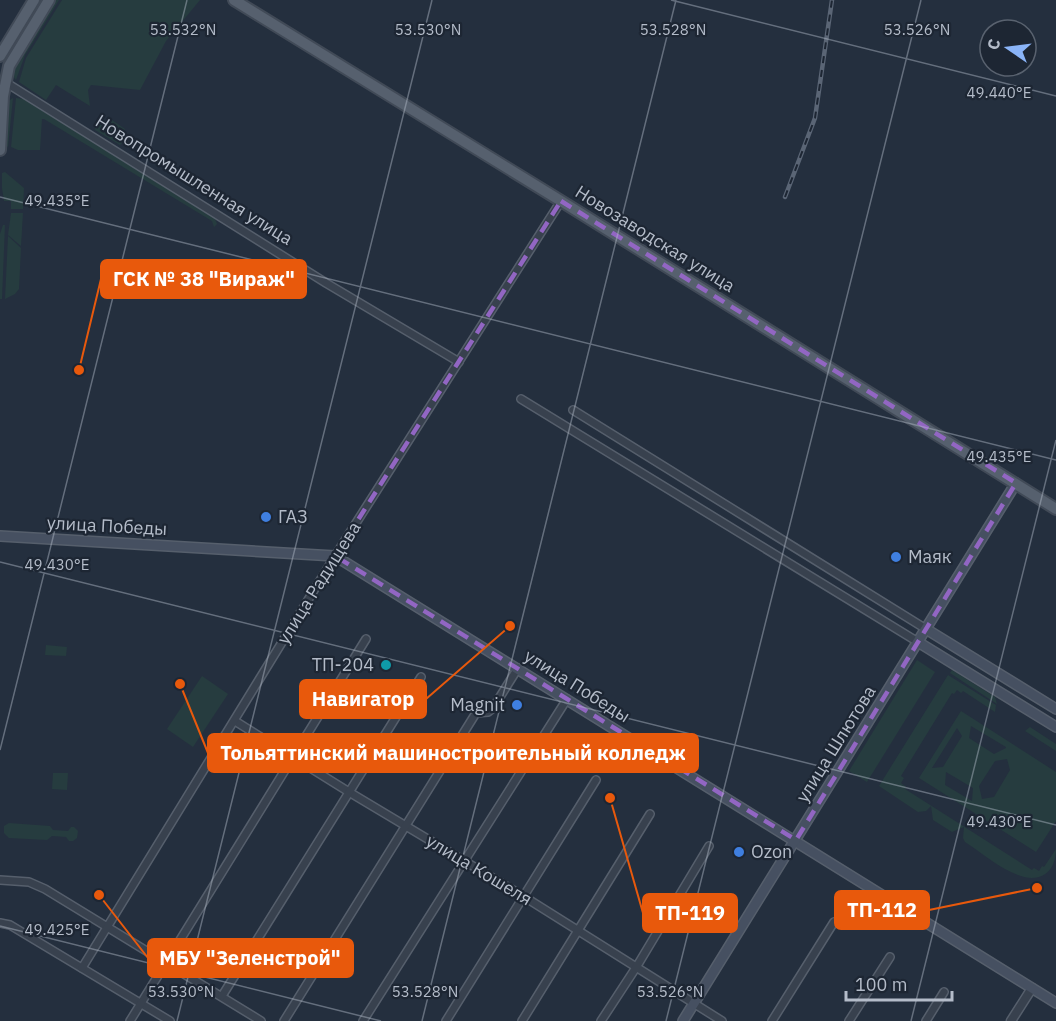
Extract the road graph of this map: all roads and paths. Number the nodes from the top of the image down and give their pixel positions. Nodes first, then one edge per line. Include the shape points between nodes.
1 (34, 0) edge
2 (49, 0) edge
3 (234, 0) edge
4 (0, 56) edge
5 (5, 82) junction
6 (0, 150) edge
7 (561, 201) junction
8 (459, 362) junction
9 (521, 399) dead end
10 (573, 410) dead end
11 (1016, 483) junction
12 (1056, 509) edge
13 (0, 536) edge
14 (336, 556) junction
15 (926, 629) junction
16 (366, 639) dead end
17 (918, 642) junction
18 (518, 669) junction
19 (421, 677) dead end
20 (567, 699) junction
21 (1056, 709) edge
22 (235, 721) junction
23 (1056, 727) edge
24 (293, 758) junction
25 (596, 780) dead end
26 (349, 792) junction
27 (650, 814) dead end
28 (406, 826) junction
29 (796, 840) junction
30 (709, 846) dead end
31 (464, 862) junction
32 (0, 880) edge
33 (523, 896) junction
34 (834, 922) dead end
35 (0, 923) edge
36 (107, 926) junction
37 (577, 930) junction
38 (890, 957) dead end
39 (166, 963) junction
40 (638, 966) junction
41 (82, 968) junction
42 (1032, 988) junction
43 (944, 992) dead end
44 (222, 996) junction
45 (694, 1003) junction
46 (1056, 1003) edge
47 (141, 1004) junction
48 (130, 1021) edge
49 (170, 1021) edge
50 (261, 1021) edge
51 (284, 1021) edge
52 (363, 1021) edge
53 (446, 1021) edge
54 (522, 1021) edge
55 (602, 1021) edge
56 (683, 1021) edge
57 (722, 1021) edge
58 (772, 1021) edge
59 (849, 1021) edge
60 (926, 1021) edge
61 (1011, 1021) edge

1 - 4 main road
2 - 5 main road via 15,53
3 - 7 main road, Новозаводская улица
5 - 6 main road
5 - 8 street, Новопромышленная улица
7 - 8 street, улица Радищева
7 - 11 main road, Новозаводская улица
8 - 14 street, улица Радищева
9 - 17 street
10 - 15 street
11 - 12 main road, Новозаводская улица
11 - 15 main road, улица Шлютова
13 - 14 main road, улица Победы
14 - 18 main road, улица Победы
14 - 22 street, улица Радищева
15 - 17 main road, улица Шлютова
15 - 21 main road
16 - 24 street
17 - 23 main road
17 - 29 main road, улица Шлютова
18 - 20 main road, улица Победы
18 - 28 street via 494,708 476,713
19 - 26 street
20 - 29 main road, улица Победы
20 - 31 street
22 - 24 street, улица Кошеля
22 - 36 street, улица Радищева
24 - 26 street, улица Кошеля
24 - 39 street
25 - 33 street
26 - 28 street, улица Кошеля
26 - 44 street
27 - 37 street
28 - 31 street, улица Кошеля
28 - 51 street
29 - 42 main road, улица Победы
29 - 45 main road, улица Шлютова
30 - 40 street
31 - 33 street, улица Кошеля
31 - 52 street
32 - 36 street via 29,882
33 - 37 street, улица Кошеля
33 - 53 street
34 - 58 street
35 - 41 street via 10,925
36 - 39 street
36 - 41 street, улица Радищева
37 - 40 street, улица Кошеля
37 - 54 street
38 - 59 street
39 - 44 street
39 - 47 street
40 - 45 street, улица Кошеля
40 - 55 street
41 - 47 street
42 - 46 main road, улица Победы
42 - 61 street
43 - 60 street
44 - 50 street
45 - 56 main road, улица Шлютова
45 - 57 street, улица Кошеля
47 - 48 street
47 - 49 street

